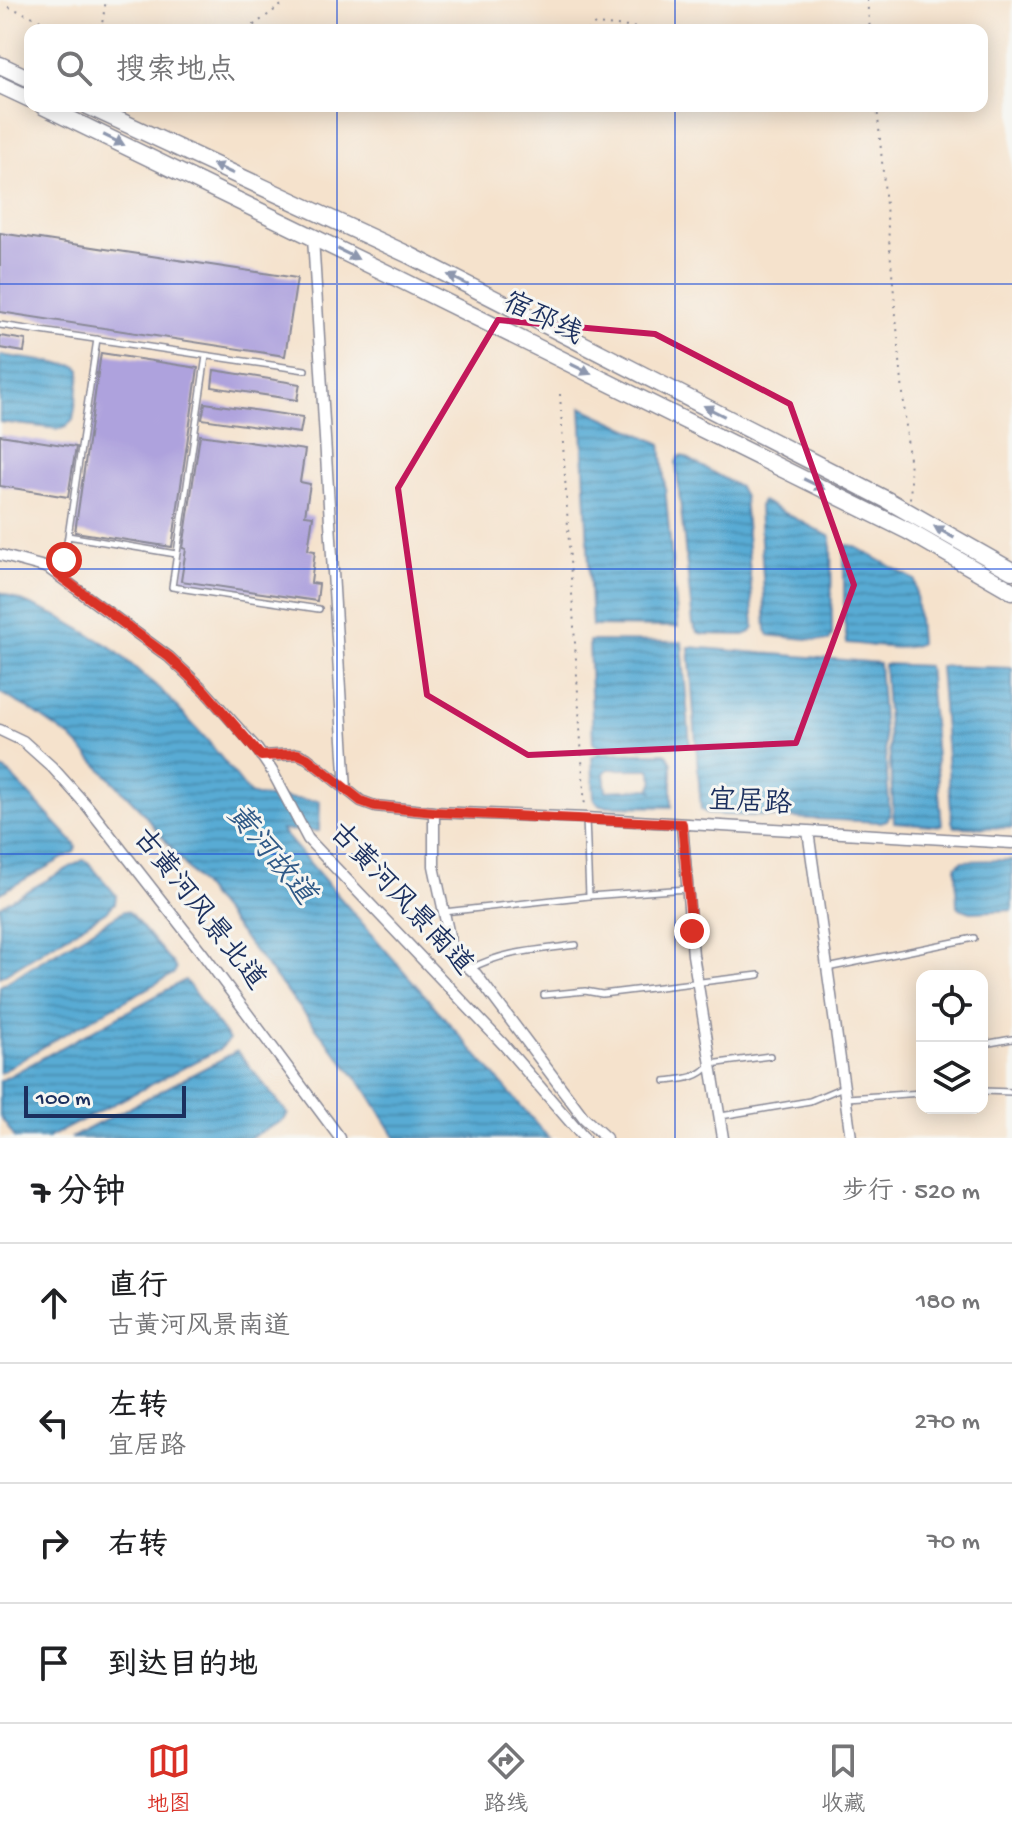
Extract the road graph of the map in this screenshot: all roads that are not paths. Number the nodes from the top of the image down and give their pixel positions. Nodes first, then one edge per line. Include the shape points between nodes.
1 (0, 65) edge
2 (24, 76) edge
3 (0, 85) edge
4 (24, 96) edge
5 (55, 112) edge
6 (101, 112) edge
7 (313, 237) junction
8 (0, 325) edge
9 (97, 339) junction
10 (206, 356) junction
11 (305, 370) dead end
12 (68, 536) junction
13 (176, 554) junction
14 (0, 555) edge
15 (1012, 571) edge
16 (57, 574) junction
17 (1012, 591) edge
18 (319, 609) dead end
19 (0, 730) edge
20 (261, 756) junction
21 (346, 790) junction
22 (434, 812) junction
23 (586, 818) junction
24 (682, 824) junction
25 (808, 831) junction
26 (1012, 843) edge
27 (688, 889) junction
28 (589, 896) junction
29 (444, 912) junction
30 (974, 938) dead end
31 (576, 945) dead end
32 (827, 968) junction
33 (470, 969) junction
34 (759, 975) dead end
35 (698, 983) junction
36 (544, 995) dead end
37 (1012, 1039) edge
38 (988, 1043) edge
39 (770, 1056) dead end
40 (711, 1064) junction
41 (665, 1081) dead end
42 (988, 1091) edge
43 (845, 1092) junction
44 (1012, 1092) edge
45 (916, 1093) edge
46 (719, 1117) junction
47 (340, 1138) edge
48 (584, 1138) edge
49 (606, 1138) edge
50 (723, 1138) edge
51 (851, 1138) edge

1 - 2 main road
3 - 4 main road
5 -> 7 main road, 宿邳线
15 -> 6 main road, 宿邳线 via 411,256
7 -> 17 main road, 宿邳线 via 908,531
7 - 21 street
8 - 9 lane
9 - 10 lane
9 - 12 lane
10 - 11 lane
10 - 13 lane
12 - 13 lane
12 - 16 lane
13 - 18 lane via 172,587
14 - 16 street, 古黄河风景南道
16 - 20 street, 古黄河风景南道 via 169,657
19 - 47 street, 古黄河风景北道 via 23,741 88,807
20 - 21 street, 宜居路 via 298,754
20 - 48 street, 古黄河风景南道 via 308,839 503,1044
21 - 22 street, 宜居路 via 375,806
22 - 23 street, 宜居路
22 - 29 street via 434,866
23 - 24 street, 宜居路
23 - 28 lane
24 - 25 street, 宜居路
24 - 27 street
25 - 26 street, 宜居路
25 - 32 street
27 - 28 lane
27 - 35 street
28 - 29 lane
29 - 33 street via 451,945
30 - 32 lane
31 - 33 lane via 517,952
32 - 43 street
33 - 49 street via 584,1118
34 - 35 lane
35 - 36 lane
35 - 40 street
37 - 38 lane
39 - 40 lane
40 - 41 lane via 692,1078
40 - 46 street
42 - 44 lane
43 - 45 lane
43 - 46 lane
43 - 51 street
46 - 50 street

